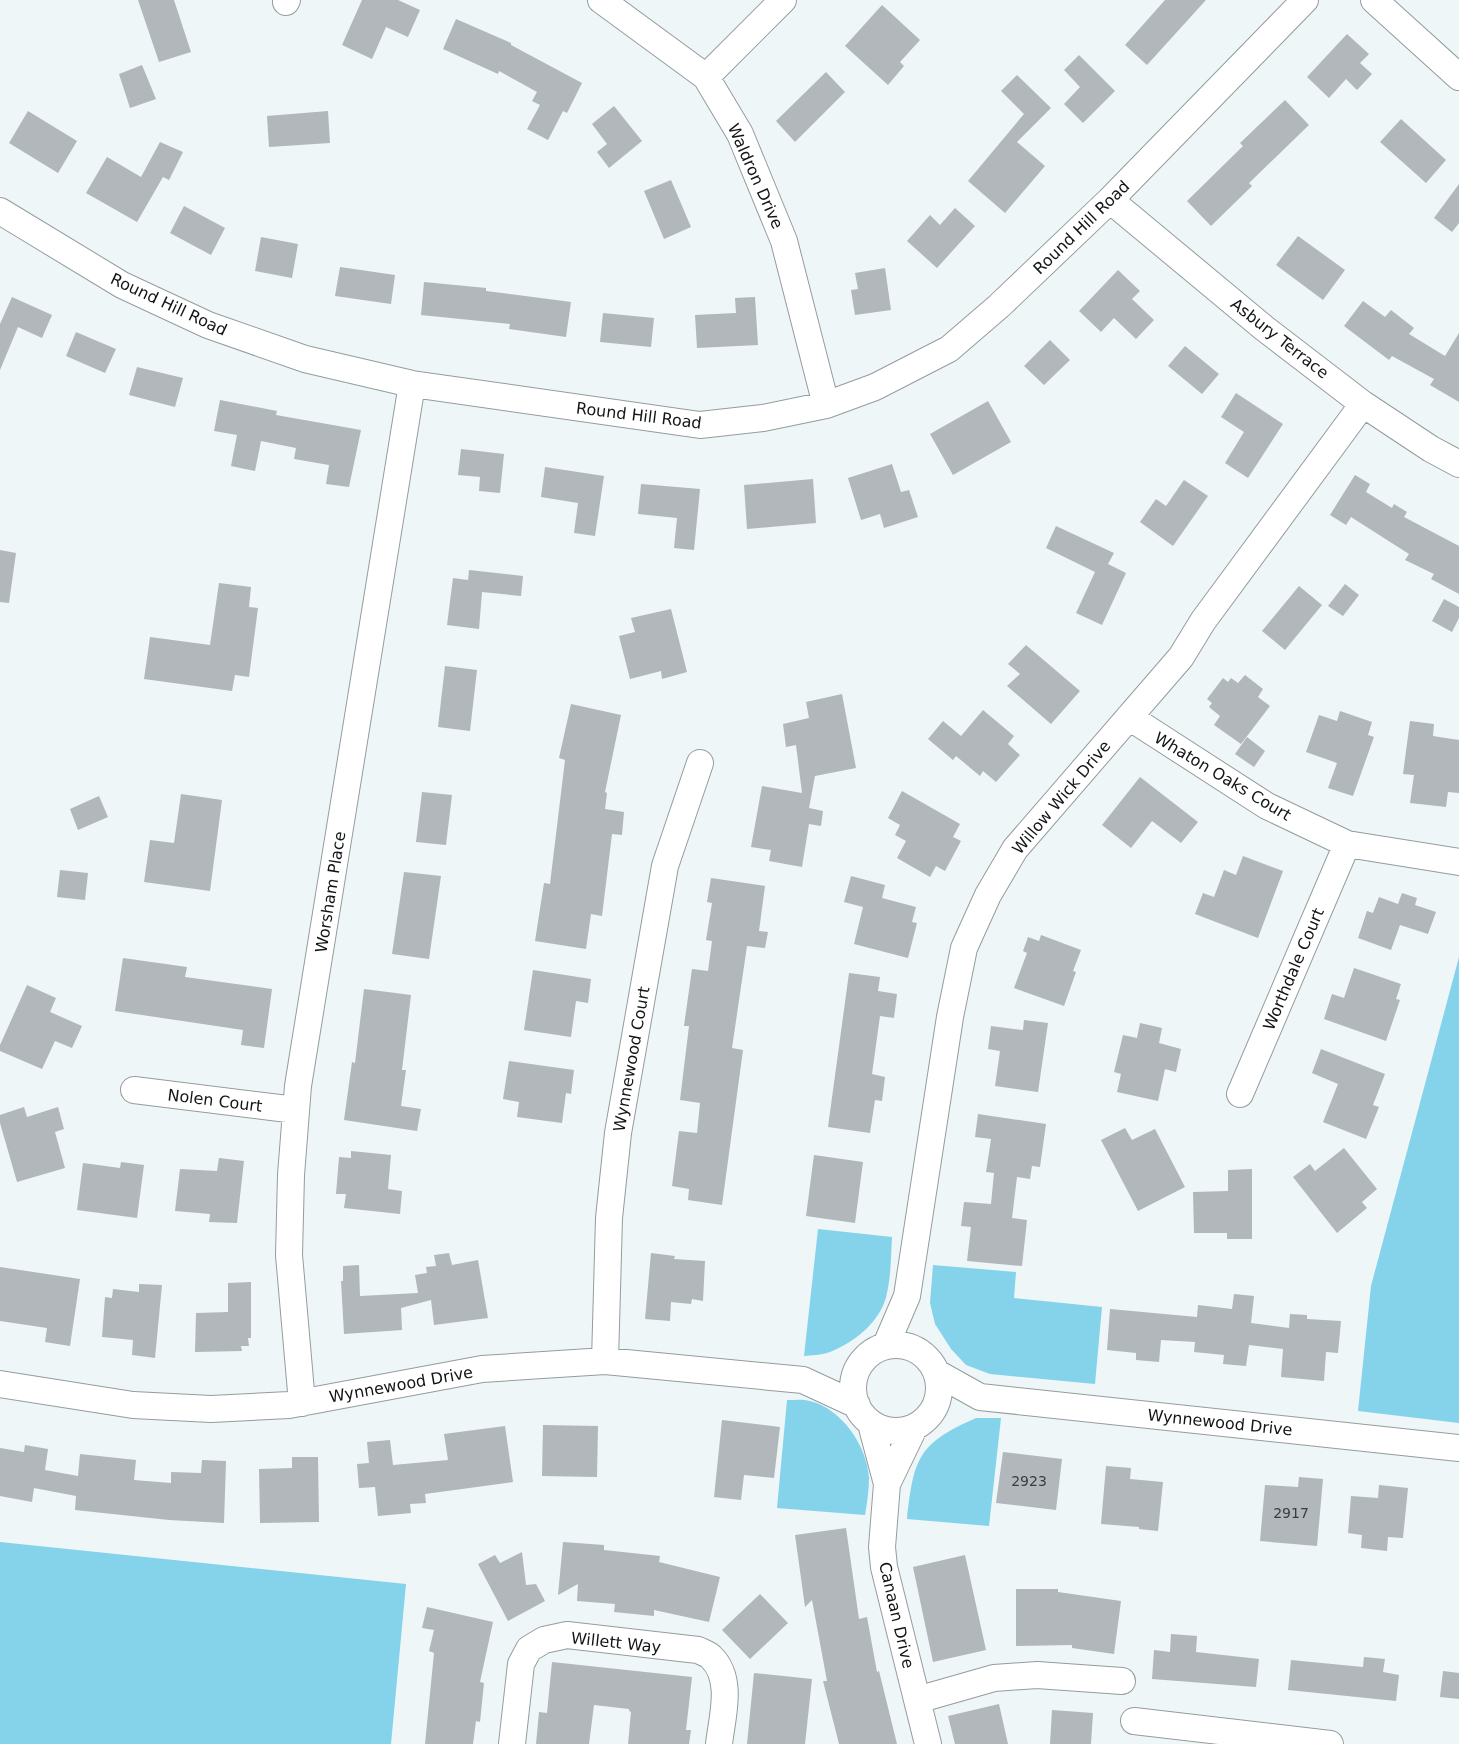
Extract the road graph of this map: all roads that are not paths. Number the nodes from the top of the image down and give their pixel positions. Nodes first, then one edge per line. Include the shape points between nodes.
1 (601, 0) edge
2 (783, 0) edge
3 (1305, 0) edge
4 (1374, 0) edge
5 (705, 77) junction
6 (1459, 77) edge
7 (1110, 200) junction
8 (1, 215) edge
9 (412, 384) junction
10 (1363, 404) junction
11 (826, 405) junction
12 (1459, 464) edge
13 (1129, 717) junction
14 (700, 763) dead end
15 (1347, 844) junction
16 (1459, 862) edge
17 (134, 1090) dead end
18 (1240, 1094) dead end
19 (296, 1110) junction
20 (907, 1296) junction
21 (886, 1345) junction
22 (920, 1352) junction
23 (605, 1361) junction
24 (860, 1365) junction
25 (937, 1373) junction
26 (803, 1380) junction
27 (0, 1384) edge
28 (980, 1397) junction
29 (302, 1403) junction
30 (864, 1415) junction
31 (920, 1424) junction
32 (1459, 1448) edge
33 (887, 1484) junction
34 (1122, 1681) dead end
35 (917, 1700) junction
36 (1134, 1721) dead end
37 (1284, 1742) edge
38 (512, 1744) edge
39 (719, 1744) edge
40 (928, 1744) edge
41 (1330, 1744) edge

1 - 5 street, Waldron Drive
2 - 5 street
3 - 7 street, Round Hill Road
4 - 6 street
5 - 11 street, Waldron Drive via 740,134 784,241
7 - 10 street, Asbury Terrace
7 - 11 street, Round Hill Road via 949,349 875,387
8 - 9 street, Round Hill Road via 122,285 208,325 305,359
9 - 11 street, Round Hill Road via 700,425
9 - 19 street, Worsham Place
10 - 12 street, Asbury Terrace
10 - 13 street, Willow Wick Drive via 1203,621 1181,657
13 - 15 street, Whaton Oaks Court via 1267,806
13 - 20 street, Willow Wick Drive via 1015,849 964,948
14 - 23 street, Wynnewood Court via 665,866 618,1133 609,1218
15 - 16 street, Whaton Oaks Court
15 - 18 street, Worthdale Court
17 - 19 street, Nolen Court
19 - 29 street, Worsham Place via 289,1255
20 - 21 street, Willow Wick Drive
20 - 22 street, Willow Wick Drive
21 - 22 street via 900,1344
21 - 24 street, Wynnewood Drive via 874,1350
22 - 25 street, Wynnewood Drive
23 - 26 street, Wynnewood Drive
23 - 29 street, Wynnewood Drive via 482,1369
24 - 26 street, Wynnewood Drive
24 - 30 street via 852,1385
25 - 28 street, Wynnewood Drive
25 - 31 street via 939,1393 935,1407
26 - 30 street, Wynnewood Drive
27 - 29 street, Wynnewood Drive via 133,1406 211,1409
28 - 31 street, Wynnewood Drive
28 - 32 street, Wynnewood Drive
30 - 31 street, Wynnewood Drive via 885,1430 900,1431
30 - 33 street, Canaan Drive
31 - 33 street, Canaan Drive
33 - 35 street, Canaan Drive via 884,1567
34 - 35 street via 1037,1675 994,1678
35 - 40 street, Canaan Drive
36 - 37 street
37 - 41 street
38 - 39 street, Willett Way via 521,1664 529,1648 567,1635 698,1650 710,1657 725,1689

